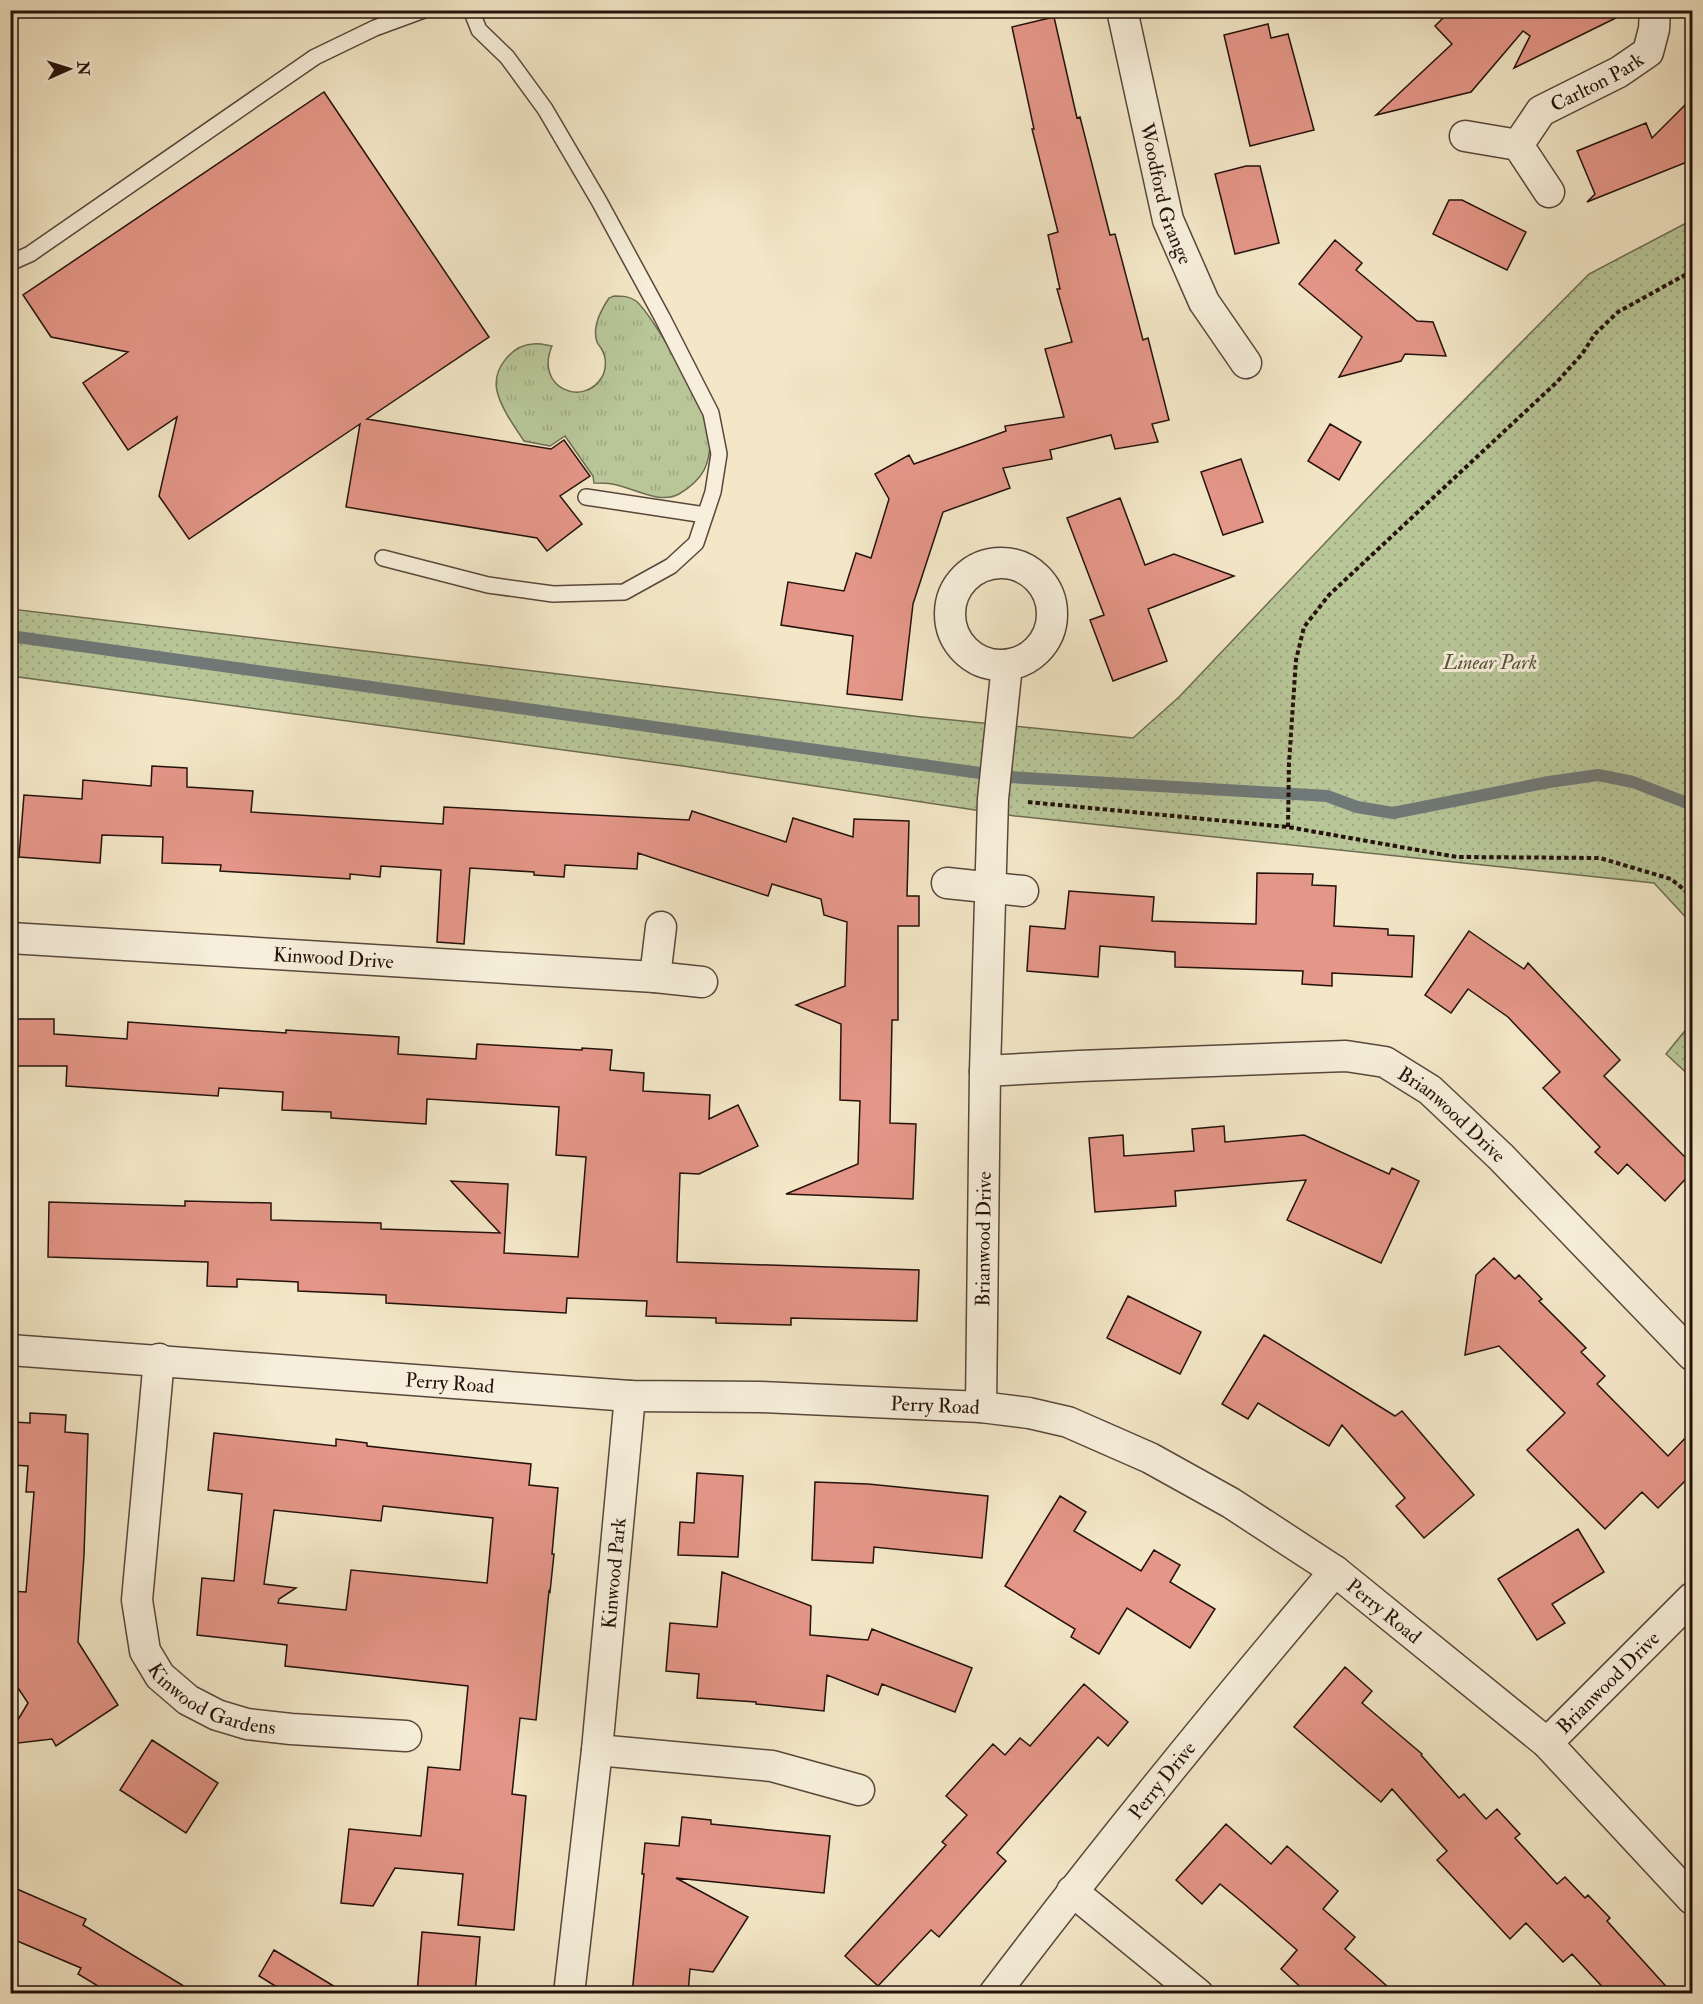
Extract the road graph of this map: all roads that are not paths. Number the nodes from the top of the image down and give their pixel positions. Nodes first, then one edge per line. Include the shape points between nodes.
1 (424, 10) edge
2 (471, 10) edge
3 (1122, 10) edge
4 (1655, 10) edge
5 (1465, 136) dead end
6 (1518, 145) junction
7 (1549, 192) dead end
8 (10, 262) edge
9 (1246, 363) dead end
10 (586, 497) dead end
11 (705, 515) junction
12 (383, 558) dead end
13 (1007, 665) dead end
14 (947, 883) dead end
15 (991, 888) junction
16 (1023, 891) dead end
17 (661, 927) dead end
18 (10, 938) edge
19 (655, 977) junction
20 (702, 982) dead end
21 (985, 1071) junction
22 (10, 1350) edge
23 (1692, 1355) edge
24 (159, 1359) junction
25 (630, 1395) junction
26 (981, 1407) junction
27 (1335, 1571) junction
28 (1692, 1598) edge
29 (406, 1736) dead end
30 (1547, 1743) junction
31 (597, 1750) junction
32 (859, 1790) dead end
33 (1072, 1891) junction
34 (1692, 1899) edge
35 (570, 1994) edge
36 (994, 1994) edge
37 (1198, 1994) edge

1 - 8 lane via 315,57 30,254
2 - 11 lane via 479,30 507,57 545,109 599,201 711,413 719,454
3 - 9 street, Woodford Grange via 1168,220 1204,302
4 - 6 street, Carlton Park via 1648,52 1618,72 1541,111
5 - 6 street
6 - 7 street
10 - 11 lane
11 - 12 lane via 696,543 671,566 624,592 553,594 488,585
13 - 15 street, Brianwood Drive via 993,799
14 - 15 street
15 - 16 street
15 - 21 street, Brianwood Drive
17 - 19 street
18 - 19 street, Kinwood Drive
19 - 20 street, Kinwood Drive
21 - 23 street, Brianwood Drive via 1346,1056 1385,1062 1430,1090 1485,1142
21 - 26 street, Brianwood Drive
22 - 24 street, Perry Road
24 - 25 street, Perry Road
24 - 29 street, Kinwood Gardens via 137,1600 145,1651 160,1676 188,1700 247,1724
25 - 26 street, Perry Road
25 - 31 street, Kinwood Park
26 - 27 street, Perry Road via 1068,1422 1150,1458 1231,1503
27 - 30 street, Perry Road
27 - 33 street, Perry Drive
28 - 30 street, Brianwood Drive
30 - 34 street, Perry Road
31 - 32 street via 772,1766
31 - 35 street, Kinwood Park
33 - 36 street, Perry Drive
33 - 37 street

